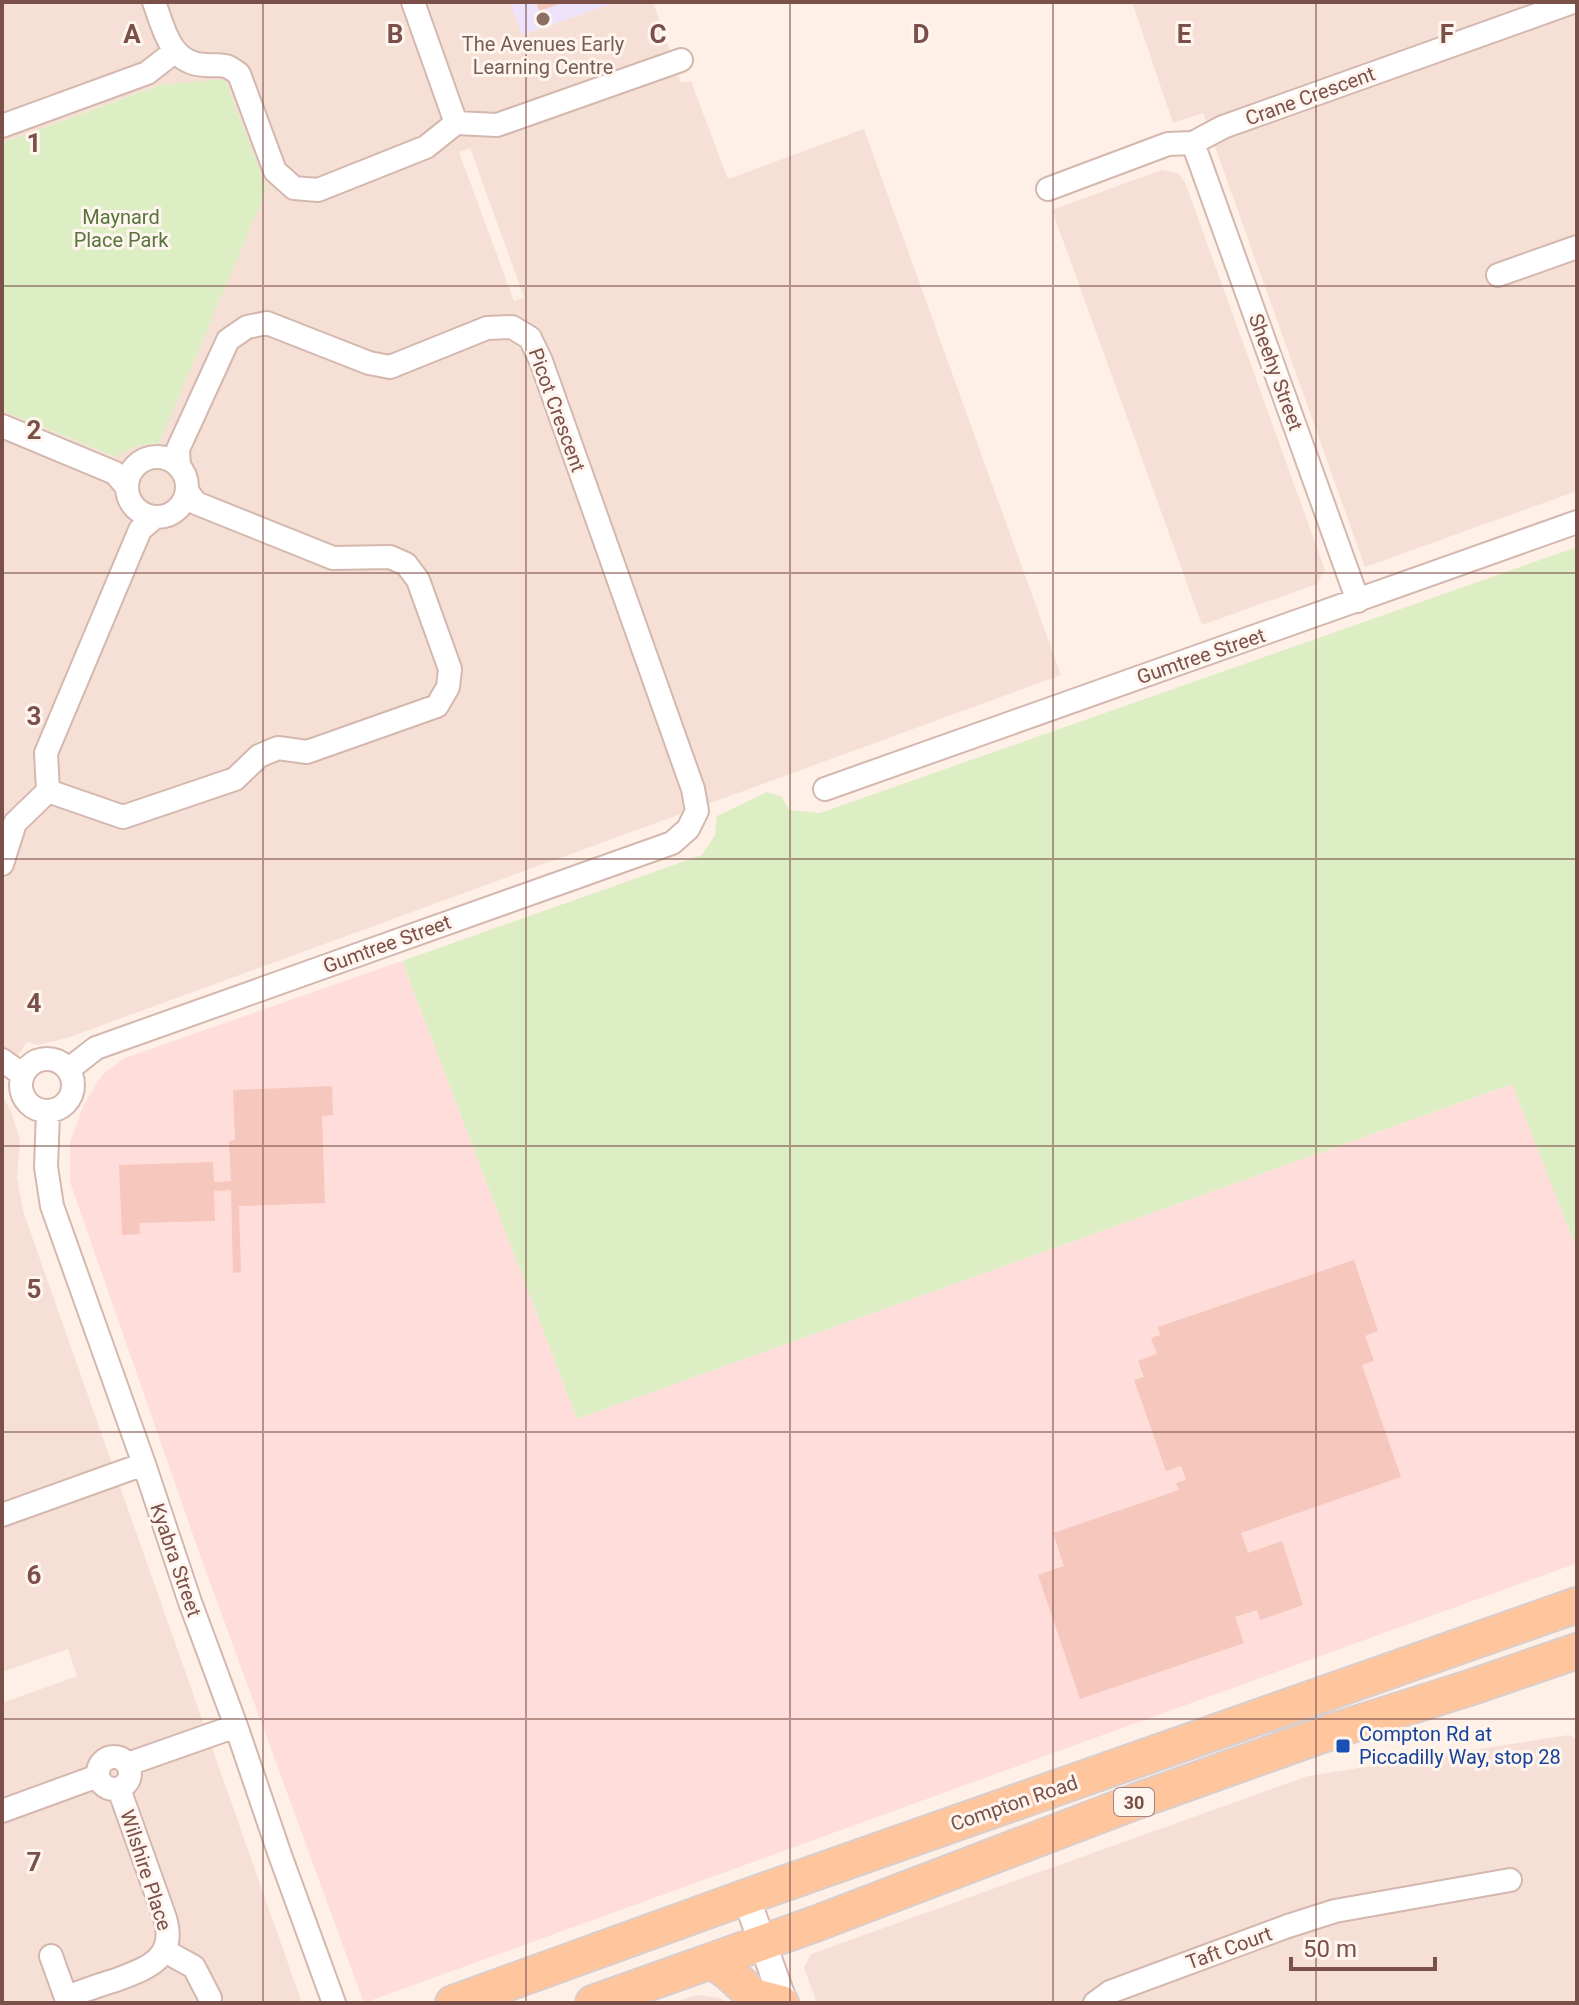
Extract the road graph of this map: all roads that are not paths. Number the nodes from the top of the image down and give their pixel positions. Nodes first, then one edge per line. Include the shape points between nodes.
1 (154, 2) edge
2 (413, 2) edge
3 (1573, 2) edge
4 (174, 52) junction
5 (681, 60) dead end
6 (456, 123) junction
7 (2, 126) edge
8 (1193, 143) junction
9 (1048, 189) dead end
10 (1577, 247) edge
11 (1498, 275) dead end
12 (2, 426) edge
13 (173, 458) junction
14 (125, 477) junction
15 (187, 501) junction
16 (145, 519) junction
17 (1577, 522) edge
18 (1358, 601) junction
19 (825, 789) dead end
20 (48, 791) junction
21 (697, 811) joint
22 (9, 815) edge
23 (2, 864) edge
24 (2, 1060) edge
25 (69, 1069) junction
26 (23, 1075) junction
27 (48, 1112) junction
28 (144, 1464) junction
29 (2, 1515) edge
30 (1577, 1605) edge
31 (1572, 1659) edge
32 (236, 1726) junction
33 (128, 1764) junction
34 (98, 1776) junction
35 (119, 1789) junction
36 (2, 1811) edge
37 (1510, 1880) dead end
38 (746, 1897) junction
39 (761, 1943) junction
40 (165, 1951) junction
41 (51, 1956) dead end
42 (712, 1961) junction
43 (210, 1998) dead end
44 (67, 2000) edge
45 (334, 2003) edge
46 (453, 2003) edge
47 (593, 2003) edge
48 (783, 2003) edge
49 (1095, 2003) edge

1 - 4 street
2 - 6 street
3 - 8 street, Crane Crescent via 1223,127
4 - 6 street via 201,65 226,64 239,74 275,171 294,188 318,190 426,147
4 - 7 street via 147,73
5 - 6 street via 497,125
8 - 9 street, Crane Crescent via 1168,144
8 - 18 street, Sheehy Street
10 - 11 street
12 - 14 street
13 - 14 street via 146,459
13 - 15 street via 184,474
13 - 21 street, Picot Crescent via 228,340 247,327 267,323 390,367 487,328 512,327 530,338
14 - 16 street via 129,496
15 - 16 street via 164,516
15 - 20 street via 333,558 390,557 406,564 418,580 450,669 448,687 437,706 307,752 278,748 259,756 235,779 123,817
16 - 20 street via 46,753
17 - 18 street, Gumtree Street
18 - 19 street, Gumtree Street
20 - 22 street
21 - 25 street, Gumtree Street via 672,843 96,1048
22 - 23 street
24 - 26 street
25 - 26 street via 42,1059
25 - 27 street via 72,1095 61,1108
26 - 27 street via 25,1099
27 - 28 street, Kyabra Street via 46,1167 52,1206
28 - 29 street
28 - 32 street, Kyabra Street
30 - 38 main road, Compton Road / 30
31 - 39 main road, Compton Road / 30 via 1336,1730
32 - 33 street
32 - 45 street, Kyabra Street
33 - 34 street via 108,1757
33 - 35 street, Wilshire Place via 130,1779
34 - 35 street, Wilshire Place via 102,1785
34 - 36 street
35 - 40 street, Wilshire Place via 168,1929
37 - 49 street, Taft Court via 1335,1911 1110,1992
38 - 39 street
38 - 46 main road, Compton Road / 30
39 - 42 main road, Compton Road / 30
39 - 48 street
40 - 43 street, Wilshire Place via 194,1967
40 - 44 street, Wilshire Place via 142,1970
41 - 44 street, Wilshire Place
42 - 47 main road, Compton Road / 30
42 - 48 main road via 754,1996

